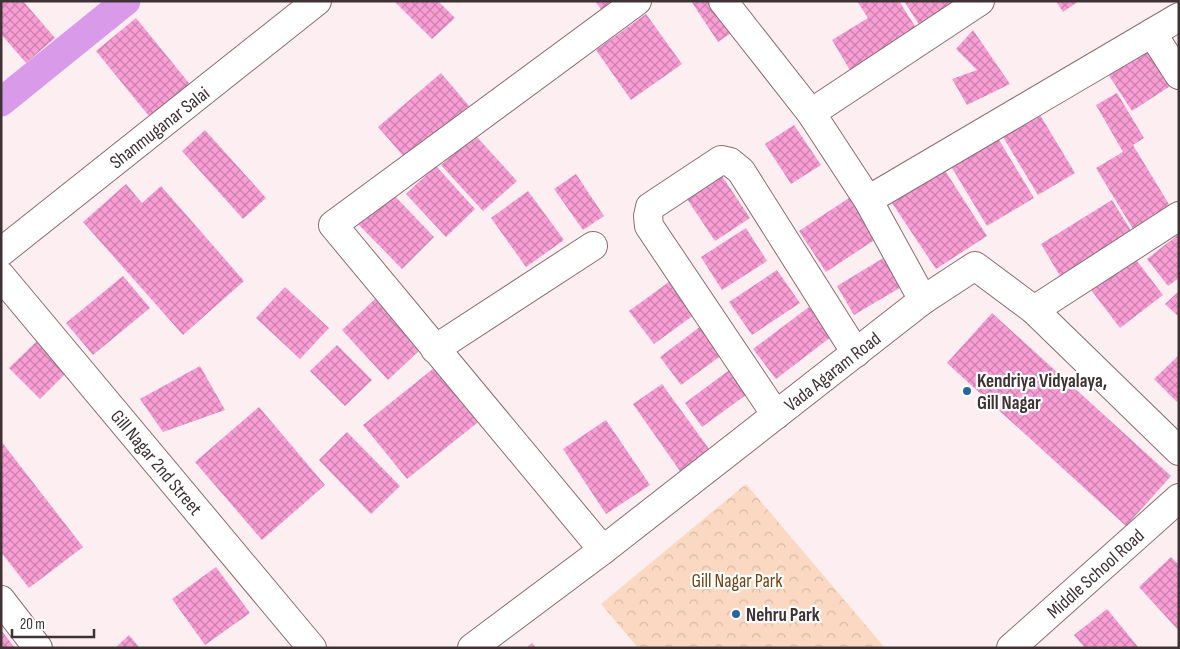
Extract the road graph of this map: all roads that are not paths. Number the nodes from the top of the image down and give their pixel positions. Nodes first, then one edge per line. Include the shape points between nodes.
1 (317, 1) edge
2 (637, 1) edge
3 (723, 1) edge
4 (980, 1) edge
5 (1179, 18) edge
6 (1152, 33) junction
7 (1179, 75) edge
8 (811, 113) junction
9 (868, 200) junction
10 (1179, 216) edge
11 (593, 246) dead end
12 (1, 252) edge
13 (1, 276) edge
14 (923, 300) junction
15 (1034, 310) junction
16 (435, 349) junction
17 (856, 353) junction
18 (776, 415) junction
19 (1179, 451) edge
20 (1179, 498) edge
21 (603, 550) junction
22 (1, 600) edge
23 (38, 648) edge
24 (312, 648) edge
25 (472, 648) edge
26 (1011, 648) edge

1 - 12 street, Shanmuganar Salai
2 - 16 street via 333,225
3 - 8 street
4 - 8 street
5 - 6 street
6 - 7 street
6 - 9 street
8 - 9 street
9 - 14 street
10 - 15 street
11 - 16 street
13 - 24 street, Gill Nagar 2nd Street
14 - 15 street, Vada Agaram Road via 975,266
14 - 17 street, Vada Agaram Road
15 - 19 street, Vada Agaram Road
16 - 21 street
17 - 18 street, Vada Agaram Road
17 - 18 street via 741,171 730,162 721,160 650,207 649,226
18 - 21 street, Vada Agaram Road
20 - 26 street, Middle School Road
21 - 25 street, Vada Agaram Road
22 - 23 street

